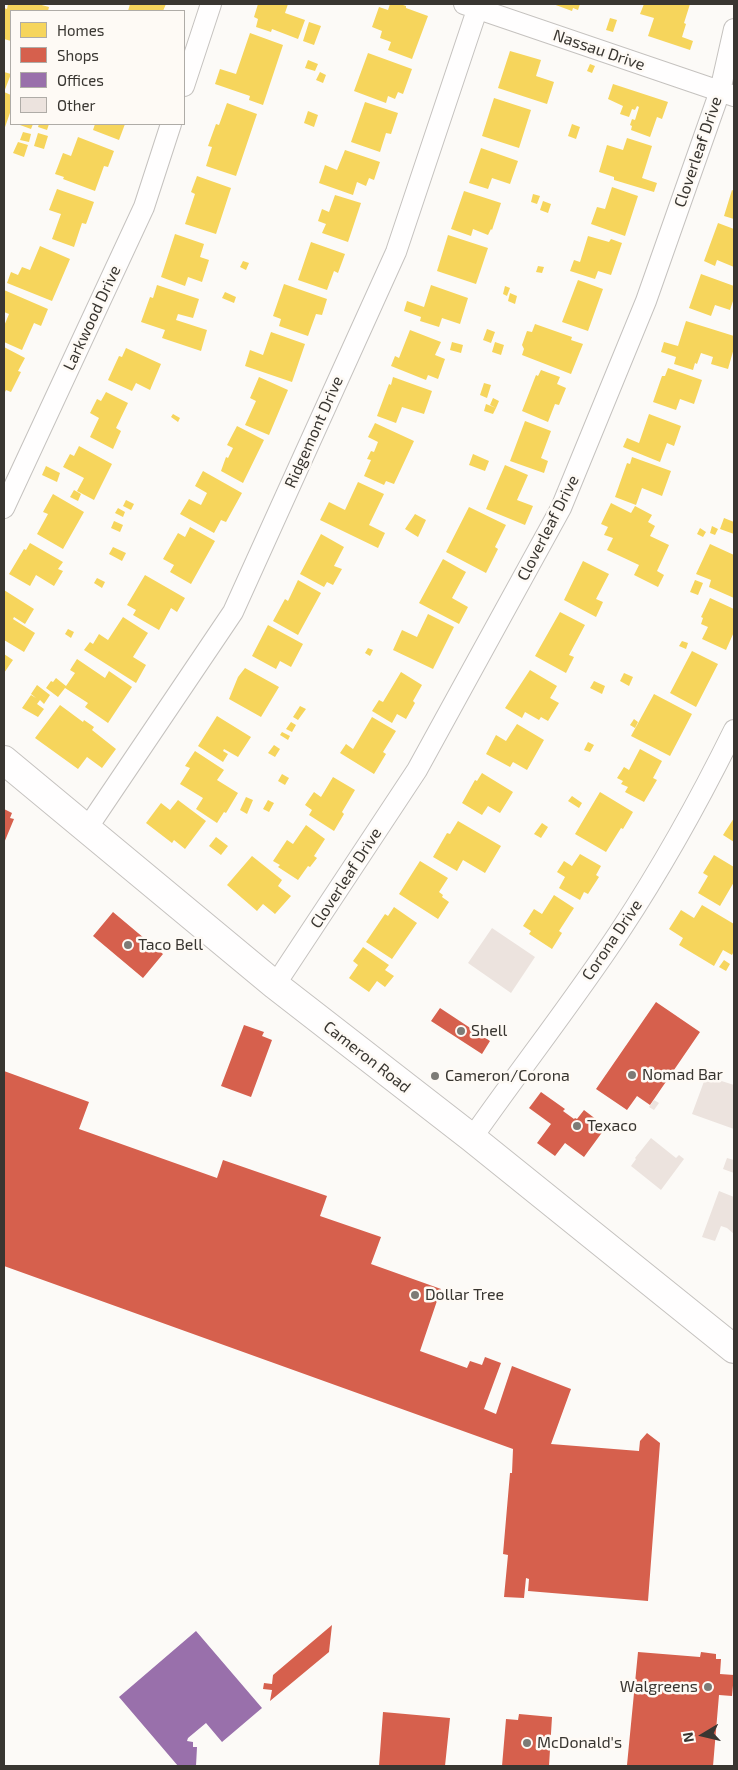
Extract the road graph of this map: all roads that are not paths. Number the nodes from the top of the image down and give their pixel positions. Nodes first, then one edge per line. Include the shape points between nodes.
1 (211, 4) edge
2 (474, 5) edge
3 (734, 29) edge
4 (185, 83) edge
5 (727, 93) edge
6 (172, 125) edge
7 (4, 508) edge
8 (734, 730) edge
9 (4, 760) edge
10 (86, 830) junction
11 (275, 985) junction
12 (472, 1138) junction
13 (734, 1349) edge

1 - 4 street
2 - 5 street, Nassau Drive
2 - 10 street, Ridgemont Drive via 396,252 233,612
3 - 5 street, Cloverleaf Drive
5 - 11 street, Cloverleaf Drive via 561,508 417,770
6 - 7 street, Larkwood Drive via 144,207
8 - 12 street, Corona Drive via 700,800 620,932
9 - 10 main road, Cameron Road
10 - 11 main road, Cameron Road
11 - 12 main road, Cameron Road
12 - 13 main road, Cameron Road

